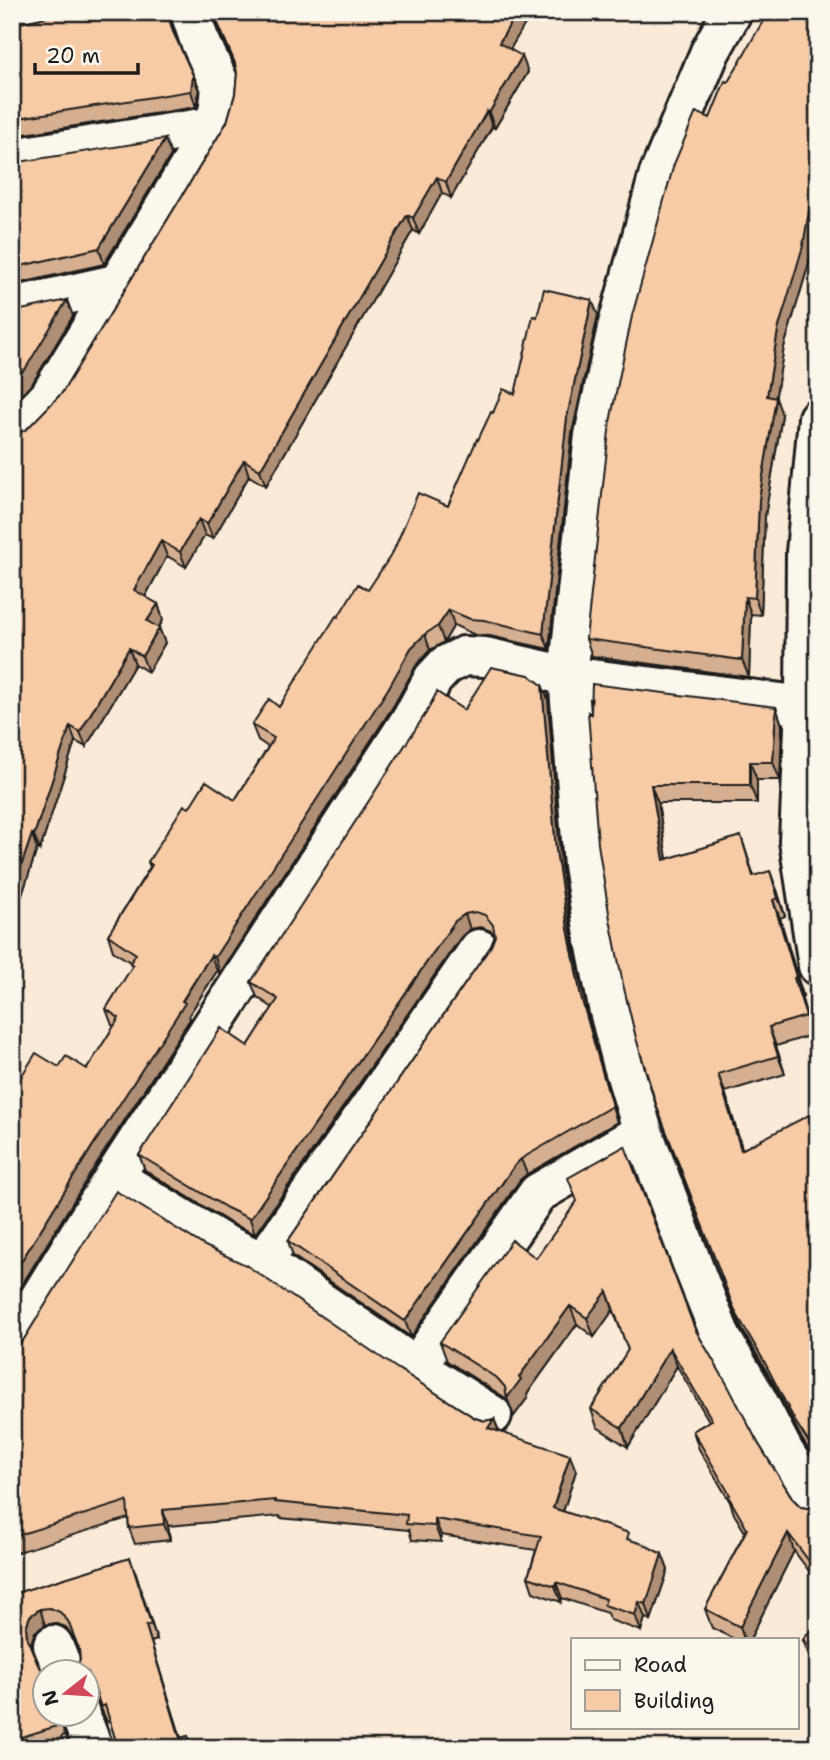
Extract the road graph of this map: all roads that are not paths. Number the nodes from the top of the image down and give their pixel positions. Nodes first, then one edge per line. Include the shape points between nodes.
1 (46, 12) edge
2 (190, 12) edge
3 (732, 12) edge
4 (12, 20) edge
5 (214, 126) junction
6 (12, 158) edge
7 (120, 283) junction
8 (12, 306) edge
9 (818, 418) edge
10 (12, 430) edge
11 (568, 676) junction
12 (811, 706) edge
13 (479, 949) dead end
14 (818, 966) edge
15 (643, 1132) junction
16 (114, 1177) junction
17 (263, 1262) junction
18 (12, 1343) edge
19 (416, 1367) junction
20 (492, 1415) dead end
21 (818, 1506) edge
22 (85, 1728) edge
23 (93, 1748) edge

1 - 4 street
2 - 5 street via 221,87
3 - 11 street via 710,52 659,173 617,328 594,435
5 - 6 street
5 - 7 street
7 - 8 street
7 - 10 street via 49,397
9 - 12 street via 806,553
11 - 12 street
11 - 15 street via 583,865 593,928 608,1007
11 - 16 street via 485,656 464,656 433,679
12 - 14 street via 799,841
13 - 17 street
15 - 19 street via 538,1193
15 - 21 street via 722,1339
16 - 17 street via 222,1243
16 - 18 street
17 - 19 street
19 - 20 street
22 - 23 street

